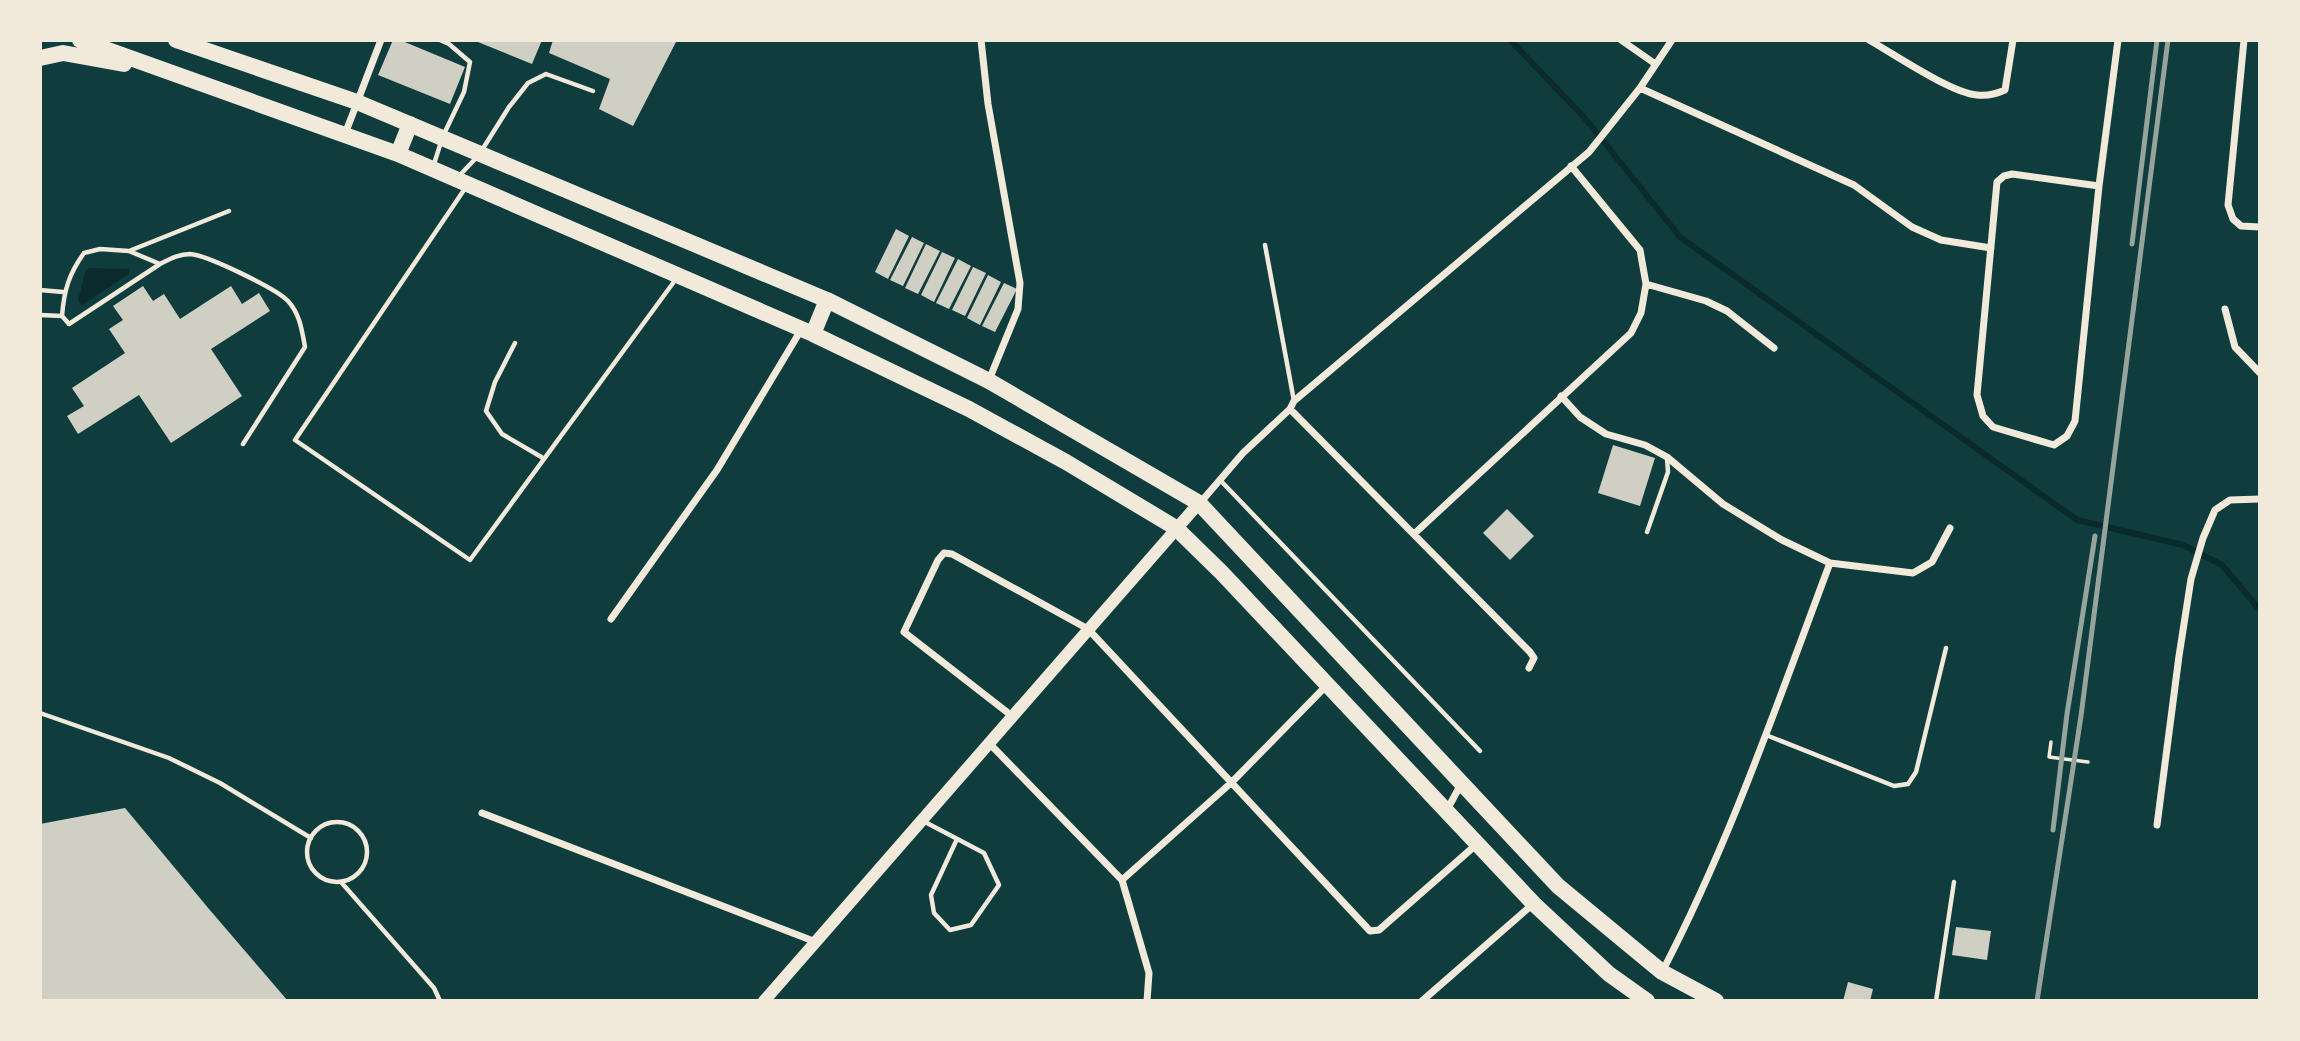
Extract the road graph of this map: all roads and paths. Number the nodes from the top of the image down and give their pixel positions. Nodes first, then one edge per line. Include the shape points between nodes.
1 (80, 40) edge
2 (176, 40) edge
3 (381, 40) edge
4 (440, 40) edge
5 (981, 40) edge
6 (1621, 40) edge
7 (1672, 40) edge
8 (1869, 40) edge
9 (2013, 40) edge
10 (2118, 40) edge
11 (2244, 40) edge
12 (40, 58) edge
13 (1654, 64) junction
14 (166, 72) junction
15 (1640, 88) junction
16 (593, 90) dead end
17 (357, 102) junction
18 (410, 124) junction
19 (345, 134) junction
20 (442, 137) junction
21 (480, 153) junction
22 (398, 154) junction
23 (1572, 166) junction
24 (432, 169) junction
25 (462, 182) junction
26 (2099, 186) junction
27 (229, 211) dead end
28 (2260, 227) edge
29 (1265, 245) dead end
30 (1991, 248) junction
31 (129, 251) junction
32 (160, 264) junction
33 (679, 275) junction
34 (1646, 284) junction
35 (40, 290) edge
36 (64, 292) junction
37 (827, 300) junction
38 (2225, 310) dead end
39 (40, 314) edge
40 (62, 316) junction
41 (807, 331) junction
42 (515, 343) dead end
43 (1774, 348) dead end
44 (2260, 373) edge
45 (989, 381) junction
46 (1562, 396) junction
47 (1292, 405) junction
48 (243, 444) dead end
49 (1667, 457) junction
50 (543, 458) junction
51 (1219, 480) junction
52 (2260, 499) edge
53 (1199, 503) junction
54 (1176, 528) junction
55 (1950, 528) dead end
56 (1647, 532) dead end
57 (1414, 534) junction
58 (1830, 563) junction
59 (611, 619) dead end
60 (1088, 629) junction
61 (1946, 648) dead end
62 (1529, 668) dead end
63 (1365, 681) junction
64 (1327, 685) junction
65 (1344, 702) junction
66 (40, 713) edge
67 (1012, 716) junction
68 (1766, 735) junction
69 (2051, 742) dead end
70 (988, 743) junction
71 (1480, 751) dead end
72 (2088, 762) dead end
73 (1232, 782) junction
74 (1462, 783) junction
75 (1447, 810) junction
76 (482, 813) dead end
77 (921, 820) junction
78 (2157, 825) dead end
79 (311, 838) junction
80 (957, 839) junction
81 (1477, 844) junction
82 (1122, 880) junction
83 (341, 882) junction
84 (1954, 882) dead end
85 (1534, 904) junction
86 (817, 942) junction
87 (1662, 972) junction
88 (1636, 998) edge
89 (440, 1001) edge
90 (764, 1001) edge
91 (1147, 1001) edge
92 (1422, 1001) edge
93 (1716, 1001) edge
94 (1936, 1001) edge

1 - 14 main road
2 - 17 main road
3 - 17 street
4 - 20 lane via 470,62 464,92
5 - 45 street via 1020,283 1018,309
6 - 13 street
7 - 13 street
8 - 9 street via 1956,89 1977,95 2004,90
10 - 26 street
11 - 28 street via 2228,205 2241,226
12 - 14 main road via 63,53
13 - 15 street
14 - 19 main road
15 - 23 street via 1589,152
15 - 30 street via 1854,185 1912,227 1941,240
16 - 21 lane via 546,74 528,83
17 - 18 main road
17 - 19 street
18 - 20 main road
18 - 22 main road
19 - 22 main road
20 - 21 main road
20 - 24 lane
21 - 25 lane
21 - 37 main road
22 - 24 main road
23 - 34 street via 1640,250
23 - 47 street
24 - 25 main road
25 - 33 main road
25 - 50 lane via 295,440 470,560
26 - 30 street via 2004,176 1997,182
26 - 30 street via 2075,421 2067,436 2054,445 1993,427 1983,416 1977,395
27 - 31 lane
29 - 47 lane
31 - 32 lane
31 - 36 lane via 84,253
32 - 40 lane via 69,324
32 - 48 lane via 192,254 208,258 278,292 301,322 305,347
33 - 41 main road
33 - 50 lane
34 - 43 street via 1727,311
34 - 46 street via 1641,313 1631,333
35 - 36 lane
36 - 40 lane
37 - 41 main road
37 - 45 main road
38 - 44 street via 2235,347
39 - 40 lane
41 - 54 main road via 969,409
41 - 59 street via 718,470
42 - 50 lane via 486,411 502,433
45 - 53 main road
46 - 49 street via 1580,417 1606,434
46 - 57 street
47 - 51 street
47 - 57 street
49 - 56 lane via 1668,472
49 - 58 street via 1723,504
51 - 53 street
51 - 71 lane
52 - 78 street via 2230,500 2215,510 2203,538 2191,579
53 - 54 street
53 - 63 main road
54 - 60 street
54 - 64 main road
55 - 58 street via 1932,562 1913,573
57 - 62 street via 1530,652 1534,658
58 - 68 street
60 - 67 street
60 - 67 street via 944,553 904,632
60 - 73 street
61 - 68 lane via 1916,772 1908,784 1894,786
63 - 65 main road
63 - 74 main road
64 - 65 main road
64 - 73 street
65 - 75 main road
66 - 79 lane via 169,758
67 - 70 street
68 - 87 street via 1694,911
69 - 72 path via 2049,757
70 - 77 street
70 - 82 street
73 - 81 street via 1370,931 1382,927
73 - 82 street
74 - 75 street
74 - 87 main road via 1559,886
75 - 81 main road
76 - 86 street
77 - 80 lane
77 - 86 street
79 - 83 lane via 307,856 315,873
79 - 83 lane via 333,822 359,832 365,840 367,858 358,875
80 - 80 lane via 931,895 934,913 950,930 971,925 999,885 984,853
81 - 85 main road
82 - 91 street via 1149,973
83 - 89 lane via 434,988
84 - 94 lane
85 - 88 main road
85 - 92 street
86 - 90 street
87 - 93 main road

